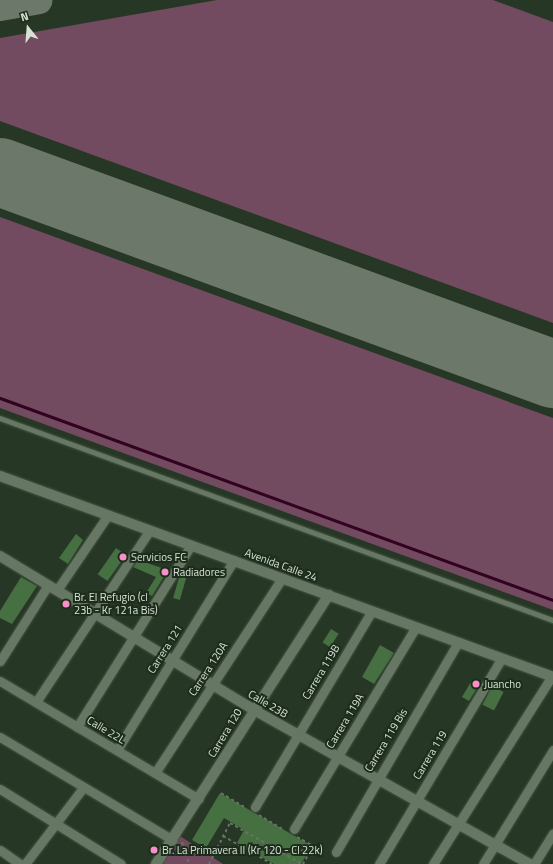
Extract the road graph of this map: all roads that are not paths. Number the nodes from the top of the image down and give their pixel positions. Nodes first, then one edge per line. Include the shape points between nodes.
1 (0, 418) edge
2 (0, 476) edge
3 (108, 515) junction
4 (150, 530) junction
5 (191, 545) junction
6 (1, 559) edge
7 (234, 560) junction
8 (282, 578) junction
9 (48, 585) junction
10 (57, 590) junction
11 (328, 595) junction
12 (372, 611) junction
13 (95, 614) junction
14 (553, 620) edge
15 (416, 627) junction
16 (134, 637) junction
17 (458, 642) junction
18 (502, 658) junction
19 (172, 660) junction
20 (0, 661) edge
21 (552, 676) edge
22 (0, 681) edge
23 (212, 684) junction
24 (36, 702) junction
25 (254, 710) junction
26 (77, 727) junction
27 (298, 734) junction
28 (0, 737) edge
29 (117, 750) junction
30 (553, 750) edge
31 (337, 757) junction
32 (155, 773) junction
33 (377, 779) junction
34 (83, 788) junction
35 (0, 789) edge
36 (199, 799) junction
37 (417, 801) junction
38 (256, 807) dead end
39 (56, 824) junction
40 (458, 824) junction
41 (291, 832) road end
42 (553, 834) edge
43 (176, 836) junction
44 (495, 845) junction
45 (0, 850) edge
46 (336, 852) dead end
47 (20, 864) edge
48 (25, 864) edge
49 (121, 864) edge
50 (156, 864) edge
51 (379, 864) edge
52 (433, 864) edge
53 (483, 864) edge
54 (529, 864) edge
55 (534, 864) edge

1 - 14 lane
2 - 3 street, Avenida Calle 24
3 - 4 street, Avenida Calle 24
3 - 10 street
4 - 5 street, Avenida Calle 24
4 - 13 street
5 - 7 street, Avenida Calle 24
5 - 16 street
6 - 9 street, Calle 23B
7 - 8 street, Avenida Calle 24
7 - 19 street, Carrera 121
8 - 11 street, Avenida Calle 24
8 - 23 street, Carrera 120A
9 - 10 street, Calle 23B
9 - 20 street
10 - 13 street, Calle 23B
11 - 12 street, Avenida Calle 24
11 - 25 street, Carrera 120
12 - 15 street, Avenida Calle 24
12 - 27 street, Carrera 119B
13 - 16 street, Calle 23B
13 - 24 street
15 - 17 street, Avenida Calle 24
15 - 31 street, Carrera 119A
16 - 19 street, Calle 23B
16 - 26 street
17 - 18 street, Avenida Calle 24
17 - 33 street, Carrera 119 Bis
18 - 21 street, Avenida Calle 24
18 - 37 street, Carrera 119
19 - 23 street, Calle 23B
19 - 29 street, Carrera 121
21 - 40 street
22 - 24 street, Calle 22L
23 - 25 street, Calle 23B
23 - 32 street, Carrera 120A
24 - 26 street, Calle 22L
25 - 27 street, Calle 23B
25 - 36 street, Carrera 120
26 - 29 street, Calle 22L
27 - 31 street, Calle 23B
27 - 38 street, Carrera 119B
28 - 34 street
29 - 32 street, Calle 22L
30 - 44 street
31 - 33 street, Calle 23B
31 - 41 street, Carrera 119A
32 - 36 street, Calle 22L
33 - 37 street, Calle 23B
33 - 46 street, Carrera 119 Bis
34 - 39 street
34 - 43 street
35 - 39 street
36 - 43 street, Carrera 120
37 - 40 street, Calle 23B
37 - 51 street, Carrera 119
39 - 48 street
39 - 49 street
40 - 44 street, Calle 23B
40 - 52 street
42 - 55 street
43 - 50 street, Carrera 120
44 - 53 street
44 - 54 street, Calle 23B
45 - 47 street

